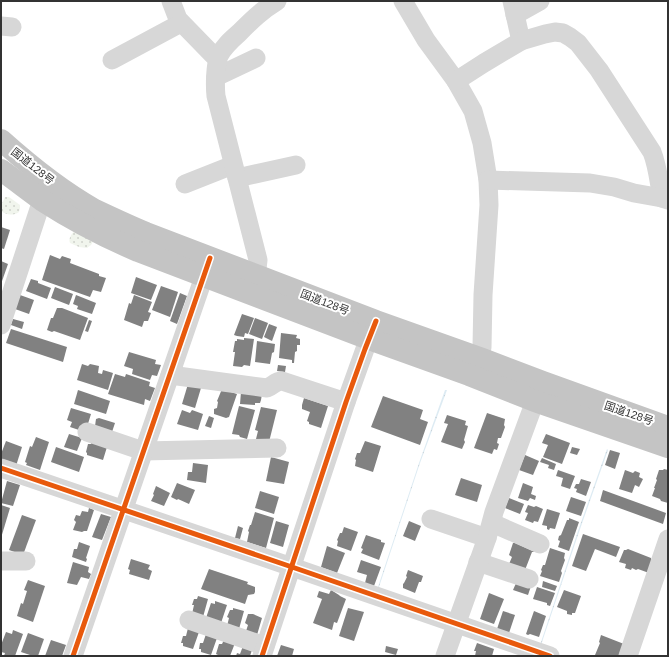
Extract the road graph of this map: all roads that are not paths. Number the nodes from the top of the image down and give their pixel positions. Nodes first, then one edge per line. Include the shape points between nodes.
1 (277, 1) edge
2 (403, 1) edge
3 (540, 1) edge
4 (174, 2) edge
5 (514, 8) edge
6 (181, 23) junction
7 (521, 41) junction
8 (218, 58) junction
9 (256, 58) dead end
10 (112, 60) dead end
11 (216, 77) junction
12 (456, 81) junction
13 (1, 141) edge
14 (296, 165) dead end
15 (1, 170) edge
16 (235, 171) junction
17 (488, 180) junction
18 (185, 184) dead end
19 (665, 199) edge
20 (42, 200) junction
21 (207, 267) junction
22 (251, 284) junction
23 (1, 326) edge
24 (372, 330) junction
25 (477, 368) junction
26 (170, 375) junction
27 (539, 392) junction
28 (346, 402) junction
29 (668, 427) edge
30 (87, 432) dead end
31 (668, 447) edge
32 (278, 448) dead end
33 (143, 451) junction
34 (1, 468) edge
35 (124, 509) junction
36 (431, 519) dead end
37 (489, 530) junction
38 (668, 539) edge
39 (540, 544) dead end
40 (1, 561) edge
41 (26, 561) dead end
42 (478, 562) junction
43 (292, 567) junction
44 (529, 578) dead end
45 (189, 620) dead end
46 (456, 624) junction
47 (264, 651) edge
48 (73, 656) edge
49 (445, 656) edge
50 (550, 656) edge
51 (628, 656) edge

1 - 8 street via 254,17 225,46
2 - 12 street via 426,40
3 - 5 street
4 - 6 street
5 - 7 street
6 - 8 street
6 - 10 street
7 - 12 street
7 - 19 street via 555,32 563,33 578,44 599,70 652,152
8 - 11 street
9 - 11 street
11 - 16 street via 216,96
12 - 17 street via 473,111
13 - 21 highway, 国道128号 via 37,171 94,209 146,233
14 - 16 street
15 - 20 highway, 国道128号
16 - 18 street
16 - 22 street via 258,260
17 - 19 street via 590,183
17 - 25 street via 482,347
20 - 21 highway, 国道128号 via 106,237 138,251
20 - 23 street
21 - 22 highway, 国道128号
21 - 26 street
22 - 24 highway, 国道128号
24 - 25 highway, 国道128号
24 - 28 street
25 - 27 highway, 国道128号
26 - 28 street via 266,388 282,381
26 - 33 street
27 - 29 highway, 国道128号
27 - 31 highway, 国道128号
27 - 37 street
28 - 43 street
30 - 33 street
32 - 33 street
33 - 35 street
34 - 35 street
35 - 43 street
35 - 48 street
36 - 37 street
37 - 39 street
37 - 42 street
38 - 51 street
40 - 41 street
42 - 44 street
42 - 46 street
43 - 46 street
43 - 47 street
45 - 47 street
46 - 49 street
46 - 50 street

